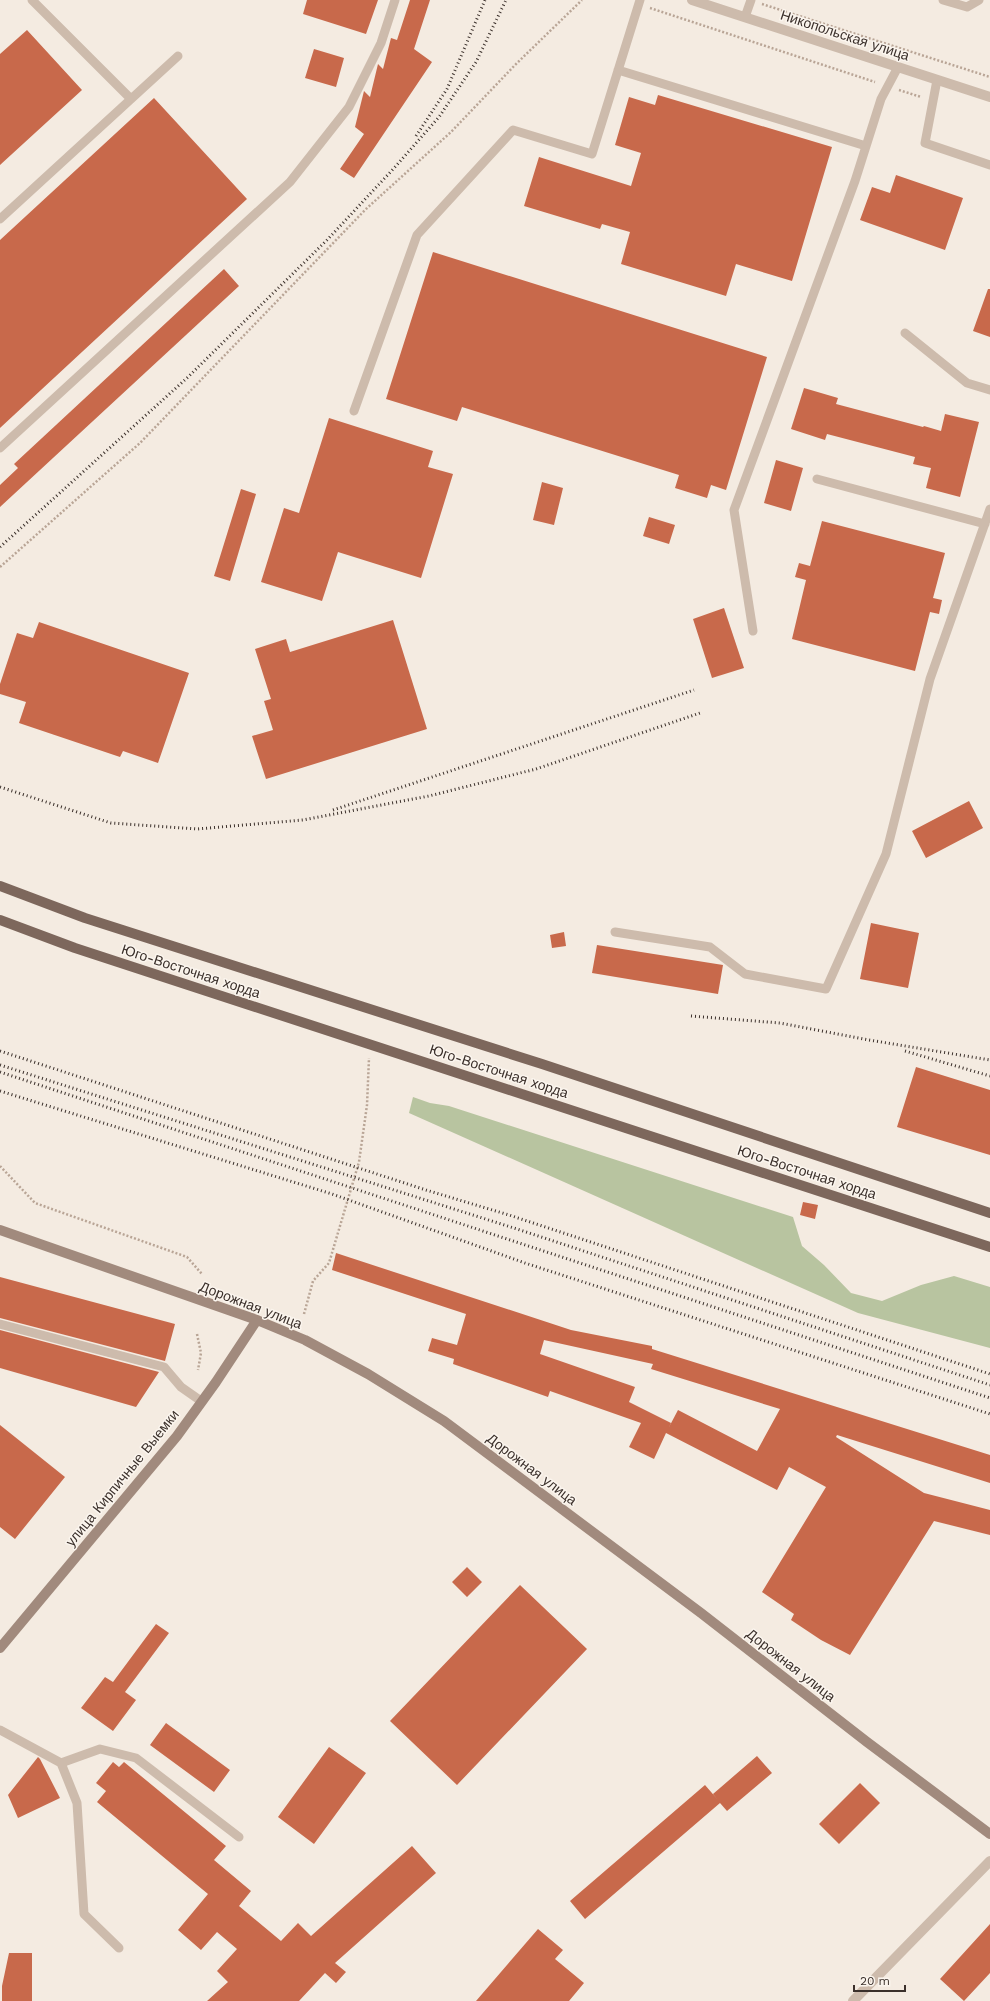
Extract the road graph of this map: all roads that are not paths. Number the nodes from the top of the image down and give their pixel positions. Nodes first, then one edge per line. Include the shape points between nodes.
1 (32, 0) edge
2 (395, 0) edge
3 (692, 0) edge
4 (751, 0) edge
5 (943, 0) edge
6 (979, 0) edge
7 (639, 2) edge
8 (745, 17) junction
9 (178, 56) dead end
10 (898, 67) junction
11 (618, 70) junction
12 (937, 80) junction
13 (990, 97) edge
14 (131, 99) junction
15 (866, 146) junction
16 (990, 164) edge
17 (0, 219) edge
18 (905, 334) dead end
19 (990, 390) edge
20 (354, 411) dead end
21 (0, 448) edge
22 (817, 479) dead end
23 (990, 509) edge
24 (985, 524) junction
25 (753, 630) dead end
26 (0, 886) edge
27 (0, 920) edge
28 (616, 932) dead end
29 (990, 1213) edge
30 (0, 1230) edge
31 (990, 1247) edge
32 (257, 1320) junction
33 (0, 1324) edge
34 (201, 1401) junction
35 (0, 1648) edge
36 (0, 1730) edge
37 (61, 1763) junction
38 (990, 1834) edge
39 (239, 1837) dead end
40 (990, 1861) edge
41 (119, 1948) dead end
42 (853, 2001) edge

1 - 14 lane
2 - 21 lane via 381,43 349,107 290,182
3 - 8 street, Никопольская улица
4 - 8 lane
5 - 6 lane via 967,7
7 - 11 lane
8 - 10 street, Никопольская улица
9 - 14 lane
10 - 12 street, Никопольская улица
10 - 15 lane via 881,99
11 - 15 lane
11 - 20 lane via 592,154 513,130 417,235
12 - 13 street, Никопольская улица
12 - 16 lane via 925,143
14 - 17 lane
15 - 25 lane via 734,510
18 - 19 lane via 967,383
22 - 24 lane
23 - 24 lane
24 - 28 lane via 930,679 886,854 826,990 745,974 710,946
26 - 29 main road, Юго-Восточная хорда via 85,918 542,1064
27 - 31 main road, Юго-Восточная хорда via 75,948
30 - 32 main road, Дорожная улица
32 - 34 main road, улица Кирпичные Выемки
32 - 38 main road, Дорожная улица via 305,1340 368,1374 444,1421
33 - 34 lane via 164,1367 181,1387
34 - 35 main road, улица Кирпичные Выемки via 177,1436
36 - 37 lane
37 - 39 lane via 100,1749 136,1758
37 - 41 lane via 77,1803 84,1914
40 - 42 street

